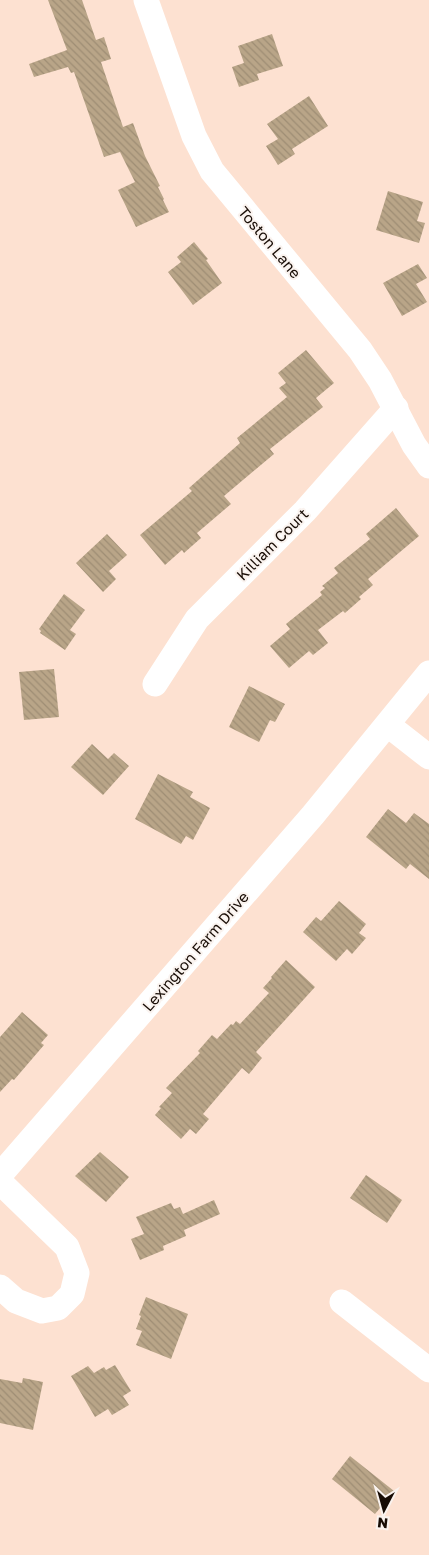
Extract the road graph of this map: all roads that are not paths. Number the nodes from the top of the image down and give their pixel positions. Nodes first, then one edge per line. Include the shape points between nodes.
1 (146, 0) edge
2 (396, 408) junction
3 (429, 466) edge
4 (429, 673) edge
5 (155, 684) dead end
6 (388, 725) junction
7 (429, 757) edge
8 (0, 1175) edge
9 (0, 1182) edge
10 (0, 1287) edge
11 (342, 1302) dead end
12 (429, 1370) edge

1 - 2 street, Toston Lane via 194,136 212,171 360,350
2 - 3 street, Toston Lane via 414,445
2 - 5 street, Killiam Court via 305,511 197,619
4 - 6 street, Lexington Farm Drive
6 - 7 street
6 - 8 street, Lexington Farm Drive
9 - 10 street via 66,1247 77,1273 72,1294 58,1308 42,1311 16,1301
11 - 12 street

